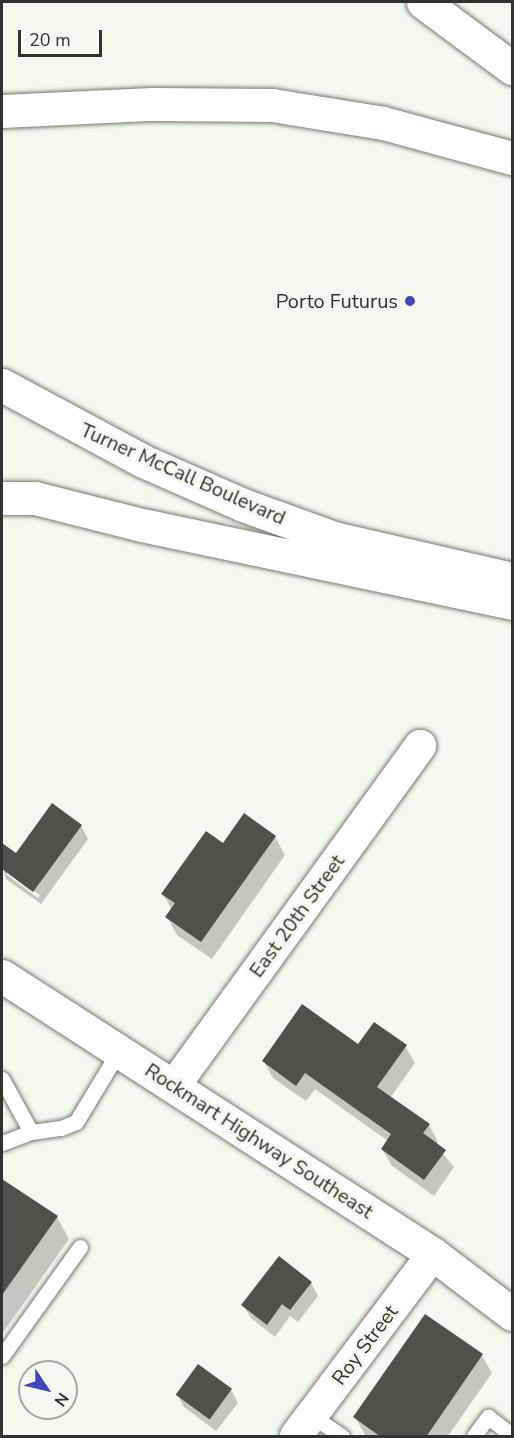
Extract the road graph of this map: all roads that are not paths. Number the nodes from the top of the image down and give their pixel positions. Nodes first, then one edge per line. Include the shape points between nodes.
1 (423, 2) edge
2 (513, 68) edge
3 (2, 111) edge
4 (513, 158) edge
5 (2, 385) edge
6 (2, 498) edge
7 (513, 579) edge
8 (513, 603) edge
9 (420, 746) dead end
10 (2, 976) edge
11 (119, 1051) junction
12 (2, 1079) edge
13 (174, 1086) junction
14 (31, 1132) junction
15 (2, 1143) edge
16 (80, 1247) dead end
17 (433, 1254) junction
18 (513, 1314) edge
19 (2, 1356) edge
20 (304, 1426) edge
21 (513, 1435) edge
22 (342, 1437) edge
23 (474, 1437) edge

1 - 2 main road
3 - 4 main road via 153,104 272,105 383,123
5 - 7 main road, Turner McCall Boulevard via 143,461 243,505 334,538
6 - 8 main road via 35,498 154,528
9 - 13 street, East 20th Street
10 - 11 main road, Rockmart Highway Southeast
11 - 13 main road, Rockmart Highway Southeast
11 - 14 lane via 76,1122
12 - 14 lane
13 - 17 main road, Rockmart Highway Southeast
14 - 15 lane
16 - 19 lane
17 - 18 main road, Rockmart Highway Southeast
17 - 20 street, Roy Street
20 - 22 lane
21 - 23 lane via 488,1417

